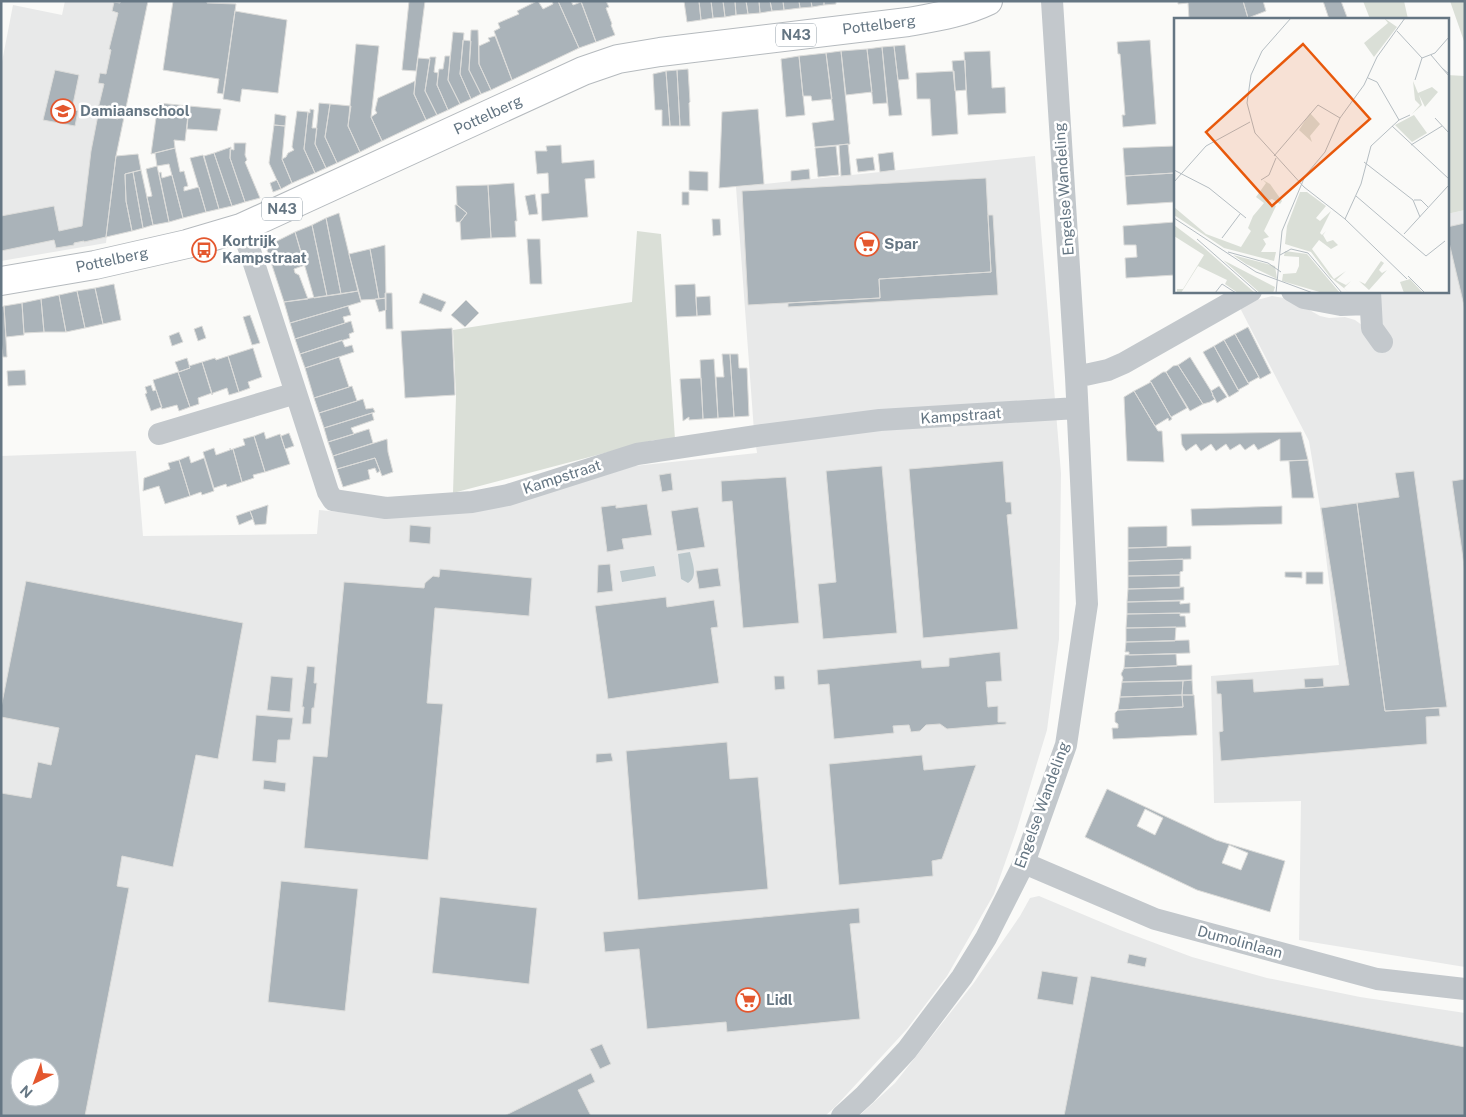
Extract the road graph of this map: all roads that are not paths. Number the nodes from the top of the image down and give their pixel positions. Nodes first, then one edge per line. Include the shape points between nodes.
1 (988, 1) edge
2 (1052, 1) edge
3 (240, 228) junction
4 (1, 281) edge
5 (1249, 292) edge
6 (1294, 292) edge
7 (1370, 298) edge
8 (1382, 342) dead end
9 (1076, 377) junction
10 (296, 393) junction
11 (1077, 408) junction
12 (159, 434) dead end
13 (1024, 863) junction
14 (1465, 989) edge
15 (842, 1116) edge

1 - 3 main road, Pottelberg / N43 via 974,8 908,22 618,59 583,71
2 - 9 street, Engelse Wandeling
3 - 4 main road, Pottelberg / N43 via 94,265
3 - 10 street, Kampstraat
5 - 9 street via 1124,363
6 - 7 street via 1304,298 1341,305
7 - 8 street via 1372,328
9 - 11 street, Engelse Wandeling
10 - 11 street, Kampstraat via 333,500 386,508 472,502 508,495 638,454 754,437 880,420
10 - 12 street
11 - 13 street, Engelse Wandeling via 1087,604 1066,745
13 - 14 street, Dumolinlaan via 1155,919 1378,979
13 - 15 street, Engelse Wandeling via 986,938 956,985 907,1050

